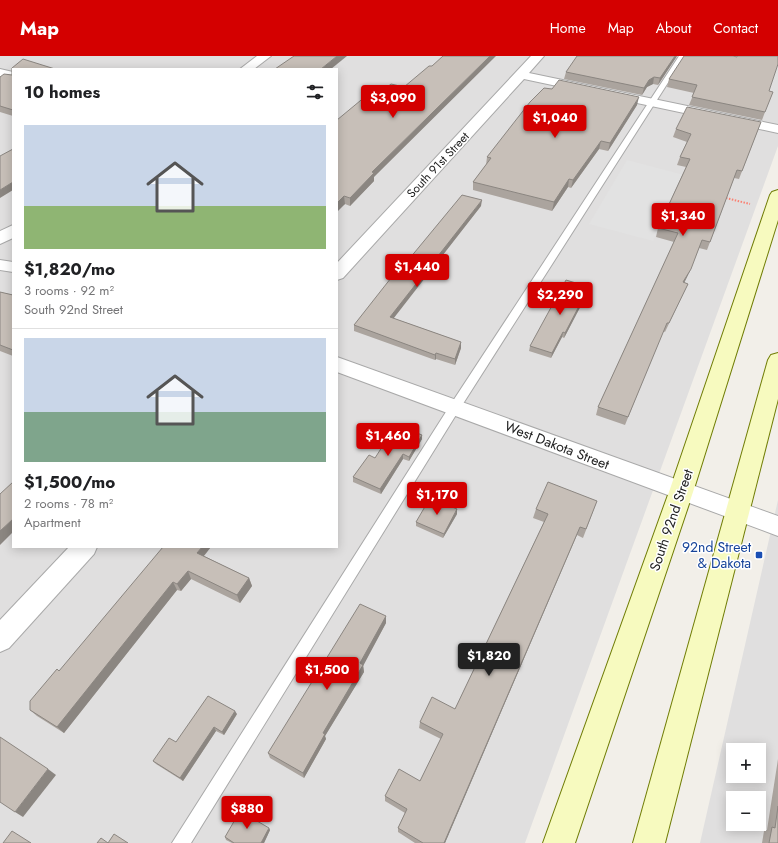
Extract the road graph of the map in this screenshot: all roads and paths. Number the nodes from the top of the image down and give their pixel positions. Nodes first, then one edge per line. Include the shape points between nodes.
1 (265, 56) edge
2 (538, 56) edge
3 (682, 56) edge
4 (247, 68) edge
5 (0, 73) edge
6 (522, 75) junction
7 (12, 76) edge
8 (653, 103) junction
9 (778, 129) edge
10 (778, 195) edge
11 (726, 198) edge
12 (750, 204) dead end
13 (12, 231) edge
14 (0, 239) edge
15 (0, 265) edge
16 (12, 267) edge
17 (338, 273) edge
18 (778, 360) edge
19 (338, 364) edge
20 (455, 407) junction
21 (681, 492) junction
22 (738, 512) junction
23 (778, 526) edge
24 (84, 548) edge
25 (0, 639) edge
26 (181, 843) edge
27 (559, 843) edge
28 (649, 843) edge

1 - 4 street
2 - 6 street, South 91st Street
3 - 8 lane
5 - 7 street
6 - 8 street
6 - 17 street, South 91st Street
8 - 9 street
8 - 20 lane
10 - 21 street, South 92nd Street
11 - 12 path
13 - 14 street
15 - 16 street
18 - 22 street
19 - 20 street, West Dakota Street
20 - 21 street, West Dakota Street
20 - 26 lane
21 - 22 street, West Dakota Street
21 - 27 street, South 92nd Street
22 - 23 street, West Dakota Street
22 - 28 street
24 - 25 street

